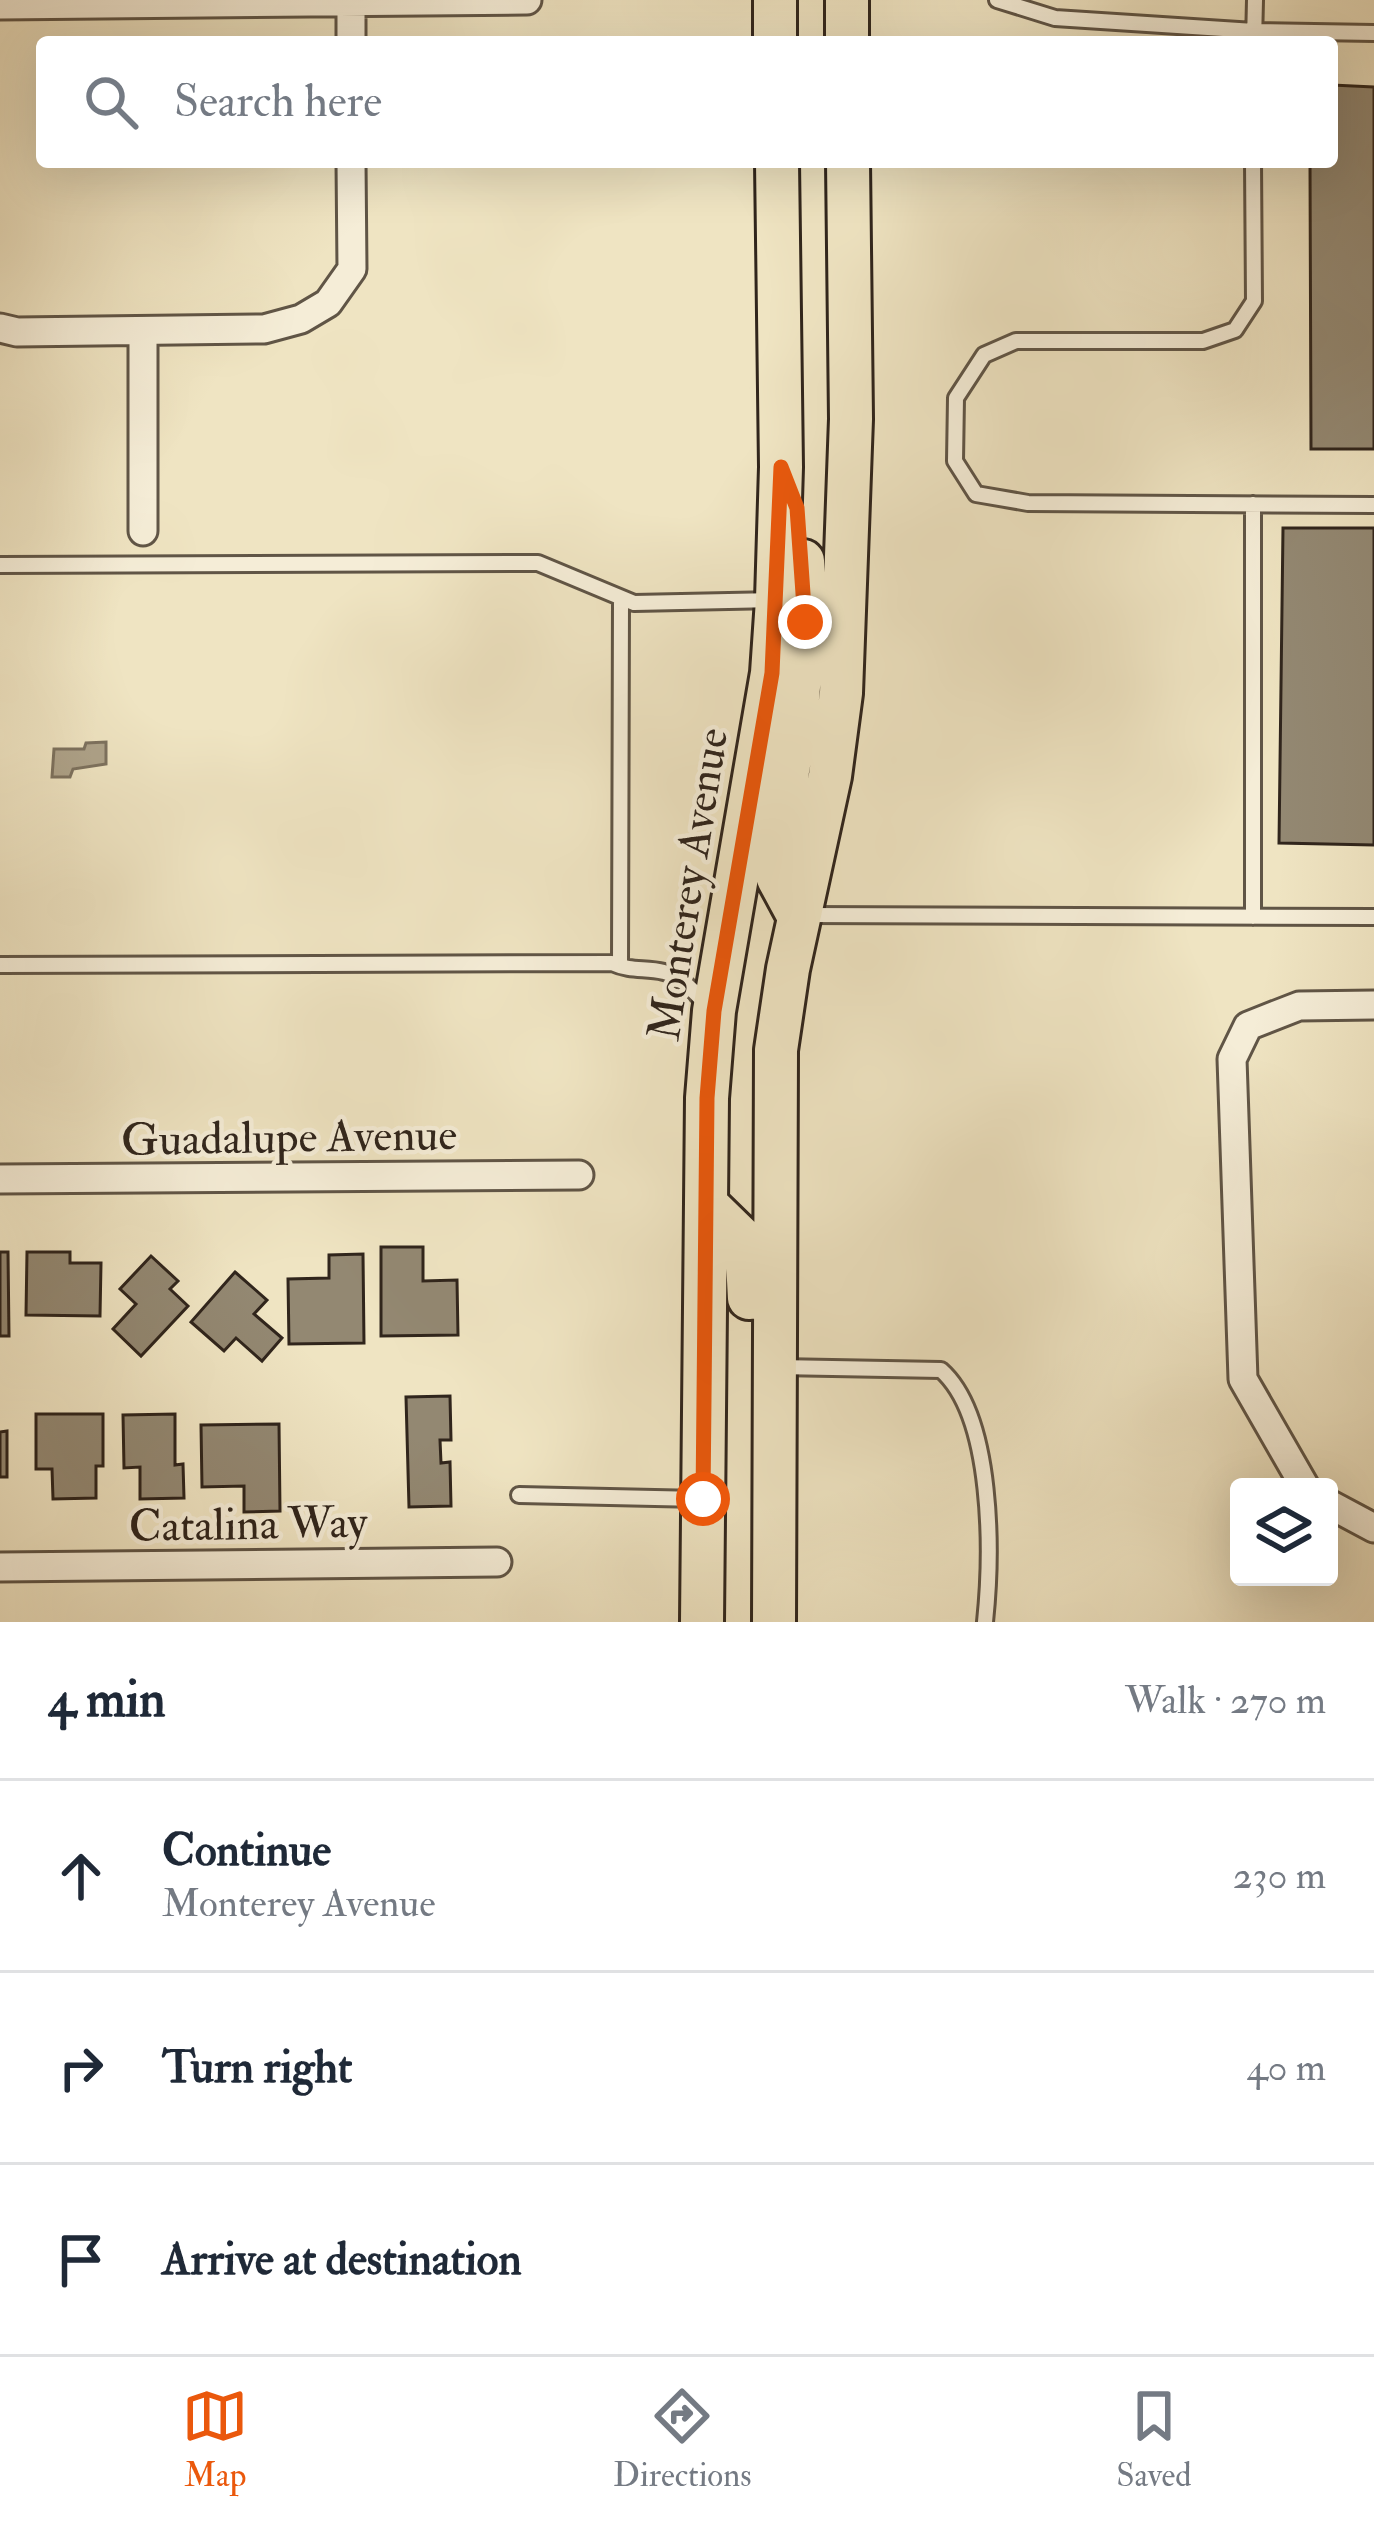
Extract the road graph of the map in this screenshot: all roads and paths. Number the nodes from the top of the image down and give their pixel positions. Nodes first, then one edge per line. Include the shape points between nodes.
1 (474, 0) edge
2 (527, 0) edge
3 (775, 0) edge
4 (848, 0) edge
5 (997, 0) edge
6 (1255, 0) edge
7 (351, 1) edge
8 (0, 5) edge
9 (1374, 32) edge
10 (351, 36) edge
11 (776, 36) edge
12 (847, 36) edge
13 (1244, 36) edge
14 (1254, 36) edge
15 (1278, 36) edge
16 (351, 168) edge
17 (777, 168) edge
18 (848, 168) edge
19 (1253, 168) edge
20 (0, 328) edge
21 (143, 333) junction
22 (781, 467) junction
23 (1253, 504) junction
24 (1374, 505) edge
25 (143, 531) dead end
26 (0, 565) edge
27 (621, 599) junction
28 (777, 600) junction
29 (798, 915) junction
30 (1253, 916) junction
31 (1374, 917) edge
32 (0, 965) edge
33 (620, 966) junction
34 (1374, 1005) edge
35 (714, 1011) junction
36 (580, 1175) dead end
37 (0, 1179) edge
38 (706, 1204) junction
39 (776, 1367) junction
40 (1300, 1478) edge
41 (519, 1495) dead end
42 (703, 1499) junction
43 (1338, 1509) edge
44 (1374, 1528) edge
45 (497, 1562) dead end
46 (0, 1567) edge
47 (701, 1622) edge
48 (774, 1622) edge
49 (985, 1622) edge

1 - 2 street
1 - 7 street
3 - 11 main road
4 - 12 main road
5 - 13 lane via 1055,18
6 - 14 lane
7 - 8 street
7 - 10 street
9 - 15 lane
16 - 21 street via 352,268 328,302 301,320 264,329
17 - 22 main road, Monterey Avenue
18 - 29 main road via 851,418 841,693
19 - 23 lane via 1254,301 1235,330 1203,341 1016,341 984,355 956,398 955,461 976,494 1028,503
20 - 21 street
21 - 25 street
22 - 28 main road, Monterey Avenue
22 - 29 main road via 797,508 805,622 776,840 778,878
23 - 24 lane
23 - 30 lane
26 - 27 lane via 538,563
27 - 28 lane
27 - 33 lane
28 - 35 main road, Monterey Avenue via 758,767
29 - 30 lane
29 - 39 main road via 776,1051
30 - 31 lane
32 - 33 lane
33 - 35 lane via 665,972
34 - 40 street via 1299,1006 1248,1026 1232,1059 1243,1379
35 - 38 main road, Monterey Avenue
36 - 37 street, Guadalupe Avenue
38 - 39 main road via 746,1243 751,1352
38 - 42 main road, Monterey Avenue
39 - 48 main road
39 - 49 lane via 941,1370 958,1385 989,1535
41 - 42 lane
42 - 47 main road, Monterey Avenue
43 - 44 street
45 - 46 street, Catalina Way

